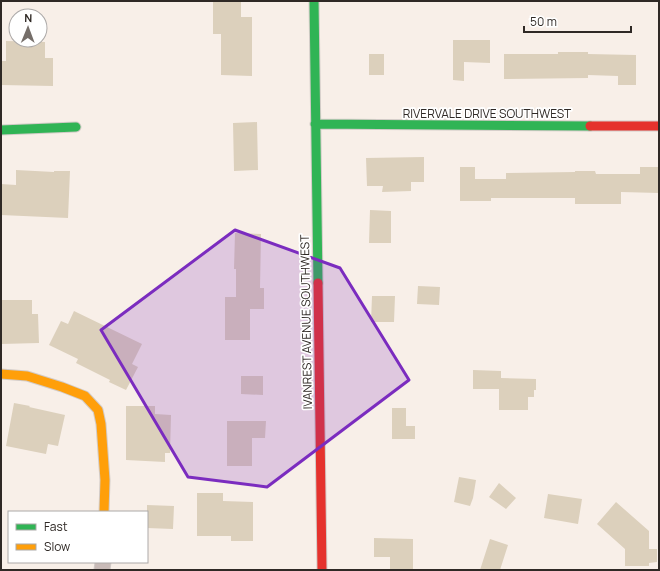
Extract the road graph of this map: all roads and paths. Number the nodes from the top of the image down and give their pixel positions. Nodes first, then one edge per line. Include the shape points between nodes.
1 (314, 1) edge
2 (315, 124) junction
3 (659, 126) edge
4 (76, 127) dead end
5 (1, 130) edge
6 (1, 374) edge
7 (104, 511) edge
8 (322, 570) edge

1 - 2 street, IVANREST AVENUE SOUTHWEST
2 - 3 street, RIVERVALE DRIVE SOUTHWEST
2 - 8 street, IVANREST AVENUE SOUTHWEST
4 - 5 street
6 - 7 street via 27,376 62,386 85,396 98,410 105,480

